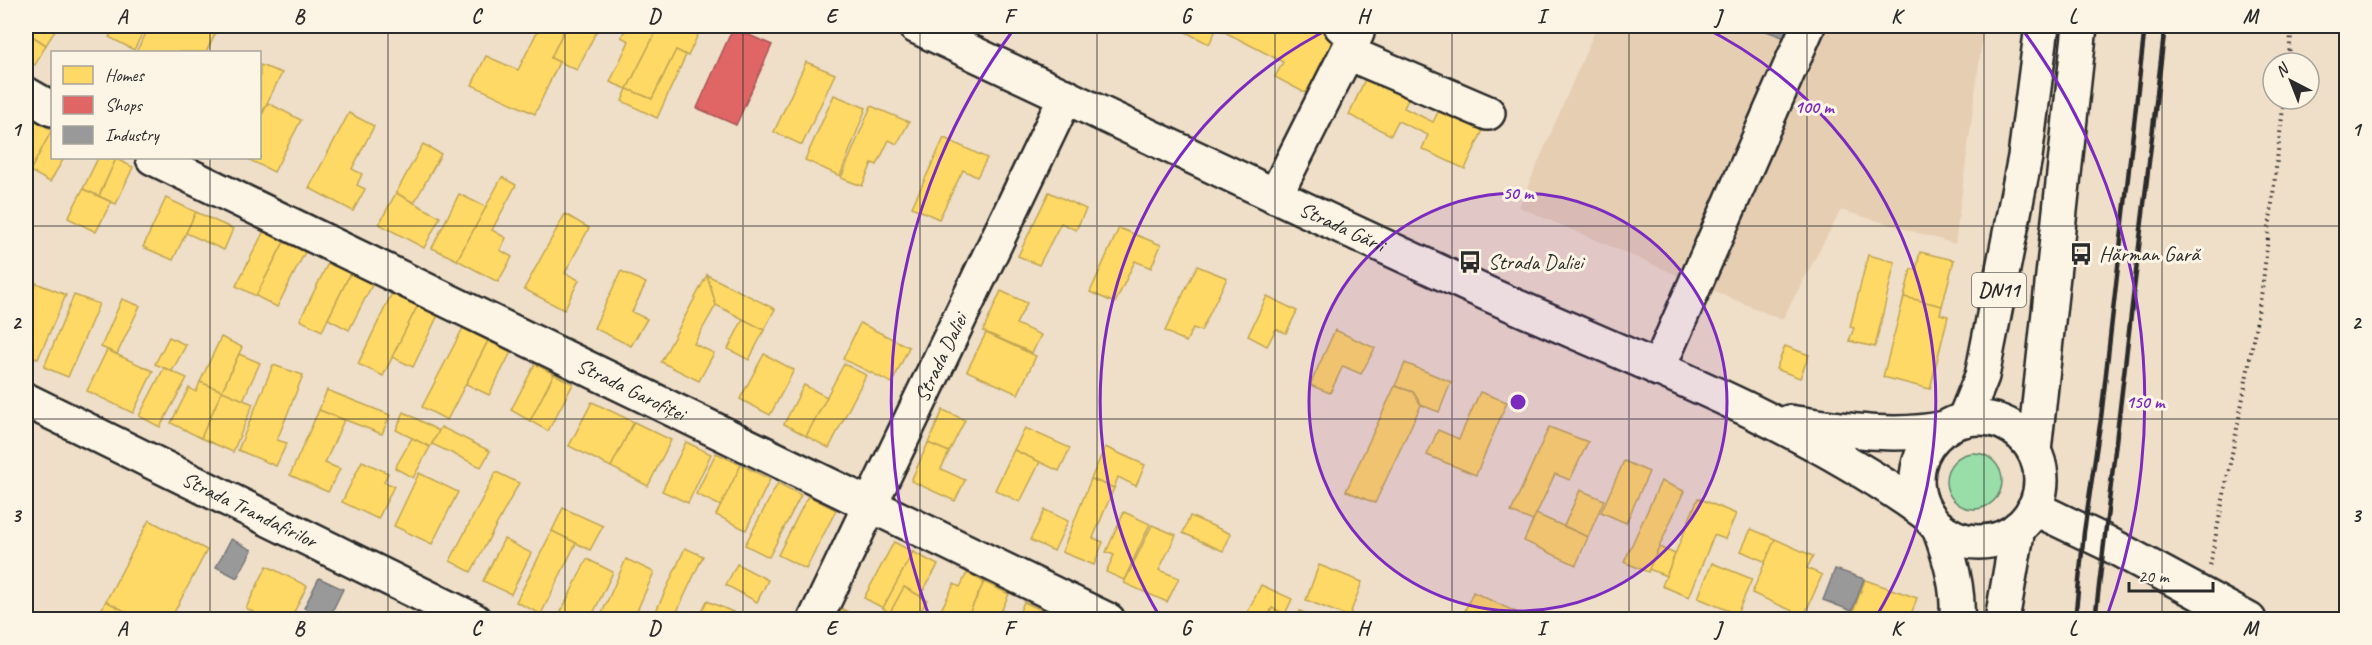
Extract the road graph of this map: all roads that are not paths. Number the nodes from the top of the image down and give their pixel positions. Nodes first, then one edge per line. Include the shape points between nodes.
1 (915, 26) edge
2 (1808, 26) edge
3 (2042, 26) edge
4 (2080, 26) edge
5 (1345, 39) edge
6 (26, 94) edge
7 (1066, 96) junction
8 (51, 108) edge
9 (1488, 113) dead end
10 (155, 159) edge
11 (1275, 196) junction
12 (1658, 369) junction
13 (26, 400) edge
14 (1775, 421) junction
15 (1954, 424) junction
16 (2034, 451) junction
17 (870, 504) junction
18 (2026, 518) junction
19 (1933, 521) junction
20 (474, 620) edge
21 (815, 620) edge
22 (1108, 620) edge
23 (1957, 620) edge
24 (2002, 620) edge
25 (2249, 620) edge

1 - 7 main road, Strada Gării
2 - 12 main road
3 - 15 main road, DN11 via 2025,157 1982,376
4 - 16 main road, DN11
5 - 9 main road
5 - 11 main road
6 - 8 main road
7 - 11 main road, Strada Gării
7 - 17 main road, Strada Daliei
10 - 17 main road, Strada Garofiței
11 - 12 main road, Strada Gării
12 - 14 main road, Strada Gării
13 - 20 main road, Strada Trandafirilor
14 - 15 main road via 1886,434 1922,432
14 - 19 main road via 1884,483
15 - 16 main road via 1984,418 2004,423 2022,434
15 - 19 main road, DN11 via 1930,441 1921,458 1919,496
16 - 18 main road, DN11 via 2040,489
17 - 21 main road, Strada Daliei
17 - 22 main road, Strada Garofiței
18 - 19 main road via 2000,539 1978,542 1958,538
18 - 24 main road, DN11
18 - 25 main road via 2105,542
19 - 23 main road, DN11 via 1952,565

